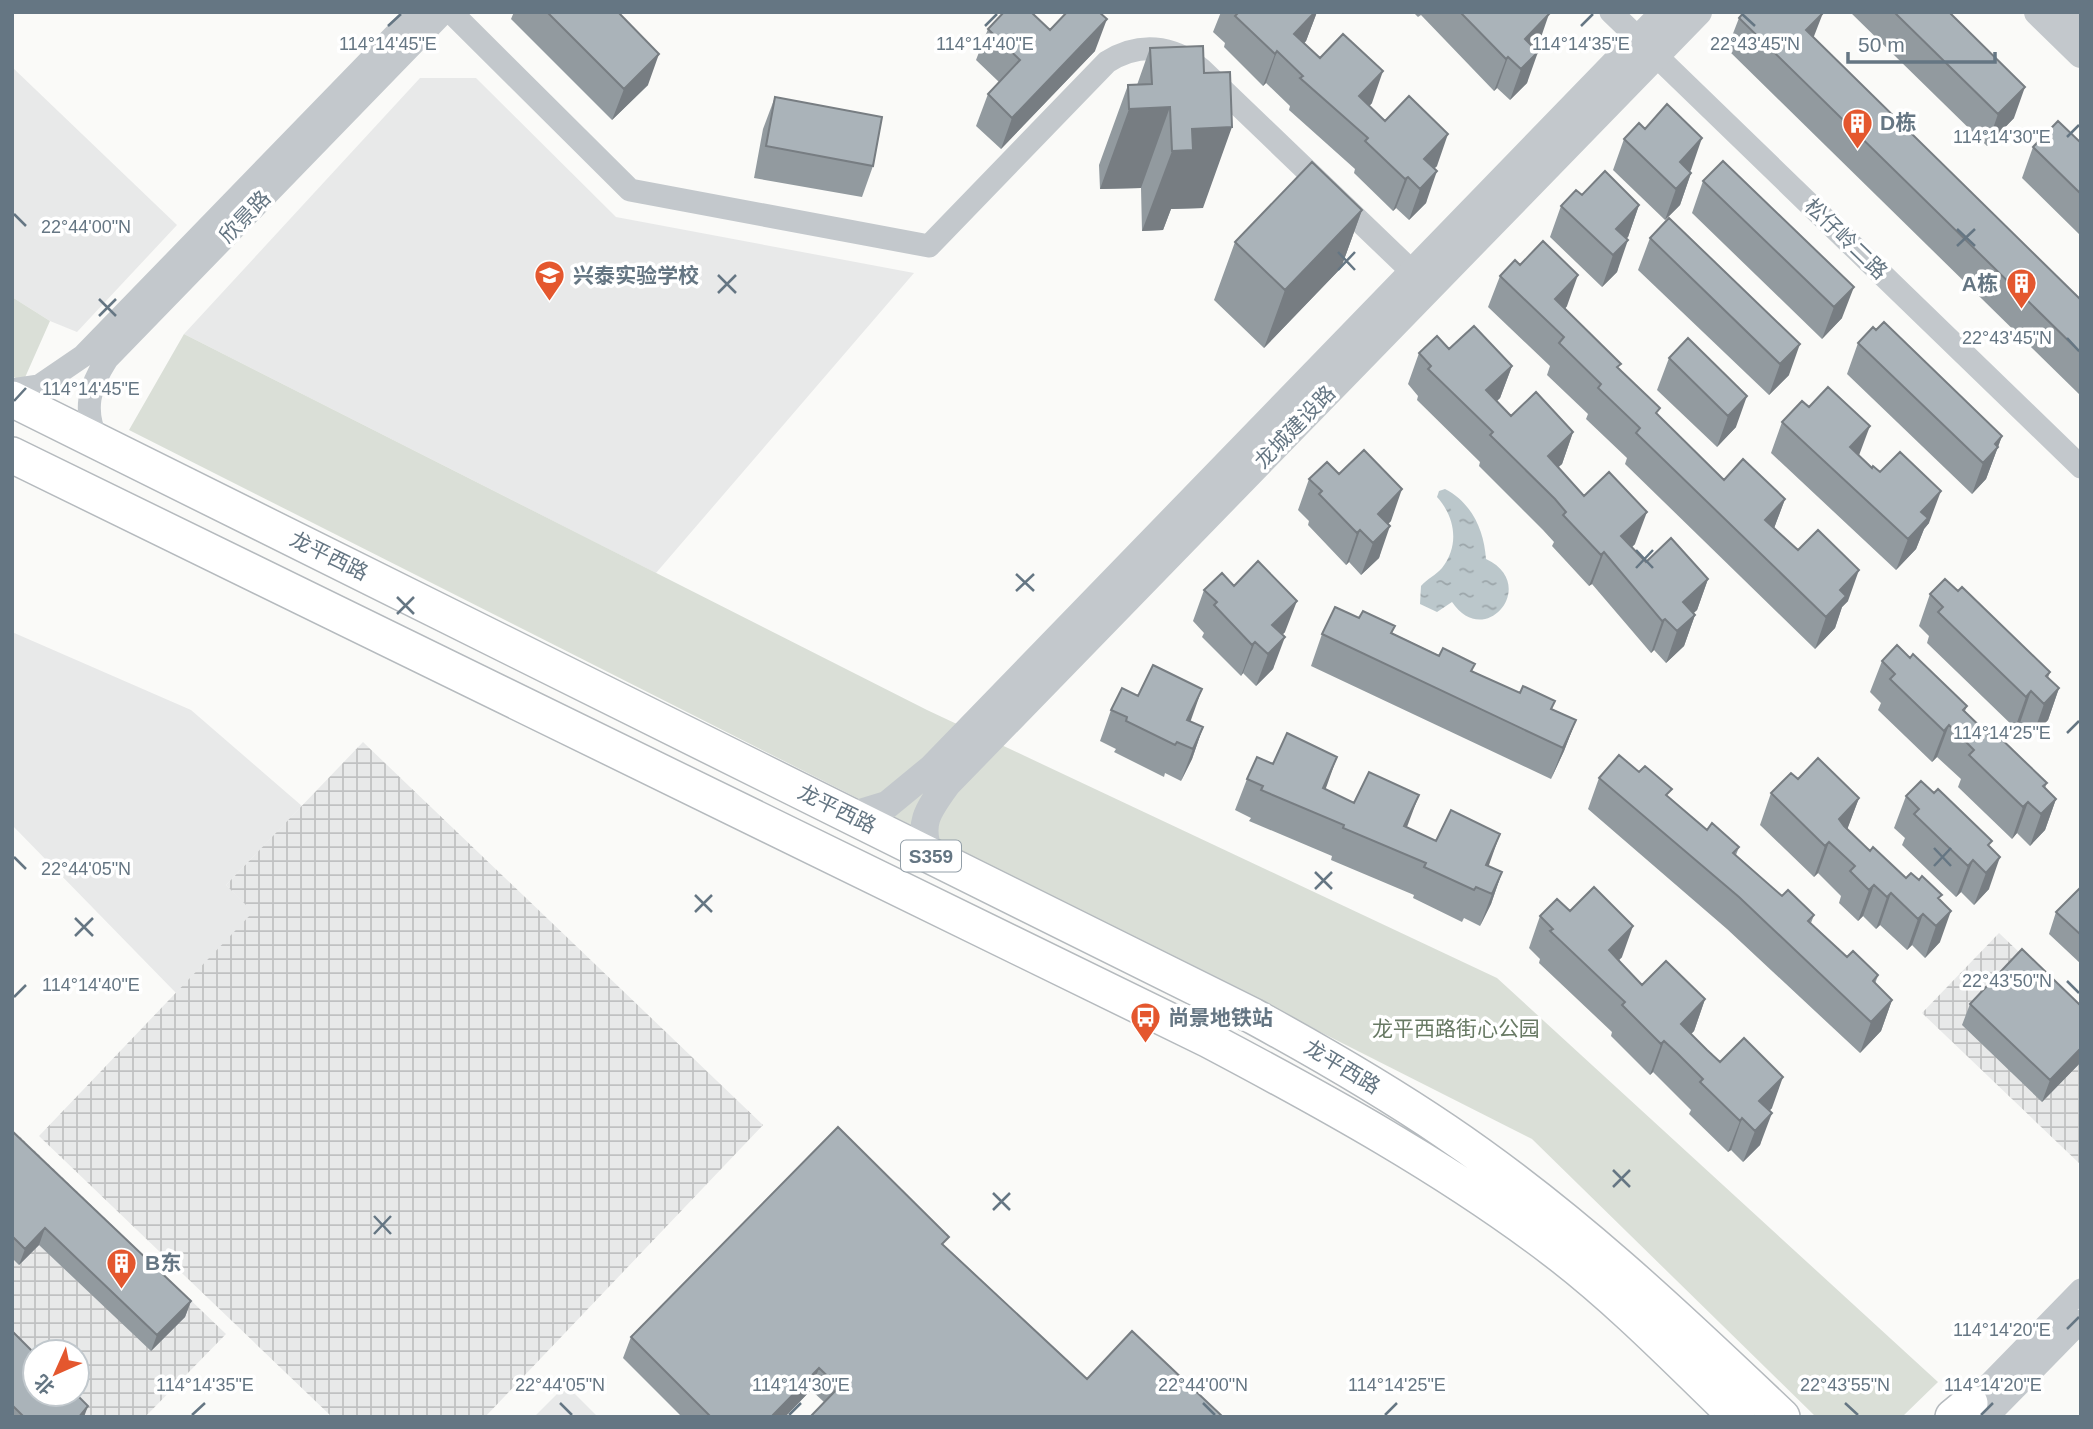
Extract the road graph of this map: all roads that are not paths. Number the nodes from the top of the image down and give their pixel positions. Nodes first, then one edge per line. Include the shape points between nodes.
1 (417, 12) edge
2 (444, 12) edge
3 (451, 12) edge
4 (1611, 12) edge
5 (1665, 12) edge
6 (1698, 12) edge
7 (2038, 12) edge
8 (2069, 12) edge
9 (2081, 23) edge
10 (1648, 47) junction
11 (2081, 54) edge
12 (1421, 280) junction
13 (12, 390) edge
14 (12, 398) edge
15 (97, 440) junction
16 (12, 455) edge
17 (2081, 467) edge
18 (851, 816) junction
19 (930, 855) junction
20 (2081, 1290) edge
21 (2081, 1321) edge
22 (1967, 1413) edge
23 (1737, 1417) edge
24 (1782, 1417) edge

1 - 13 street, 欣景路 via 83,356 39,386
2 - 15 street, 欣景路 via 107,359 88,399 88,421
3 - 12 street via 630,190 929,246 1107,62 1130,51 1168,50 1201,69
4 - 10 street, 松仔岭二路
5 - 10 street, 龙城建设路
6 - 10 street, 龙城建设路
7 - 11 street
8 - 9 street
10 - 12 street, 龙城建设路
10 - 17 street, 松仔岭二路
12 - 18 street, 龙城建设路 via 932,768 887,805
12 - 19 street, 龙城建设路 via 947,784 924,822 923,839
14 - 15 main road, 龙平西路 / S359
15 - 18 main road, 龙平西路 / S359
16 - 23 main road, 龙平西路 / S359 via 1197,1034 1319,1098 1422,1159 1554,1250 1639,1322
18 - 19 main road, 龙平西路 / S359
19 - 24 main road, 龙平西路 / S359 via 1253,1016 1446,1131 1601,1250
20 - 22 street
21 - 22 street

